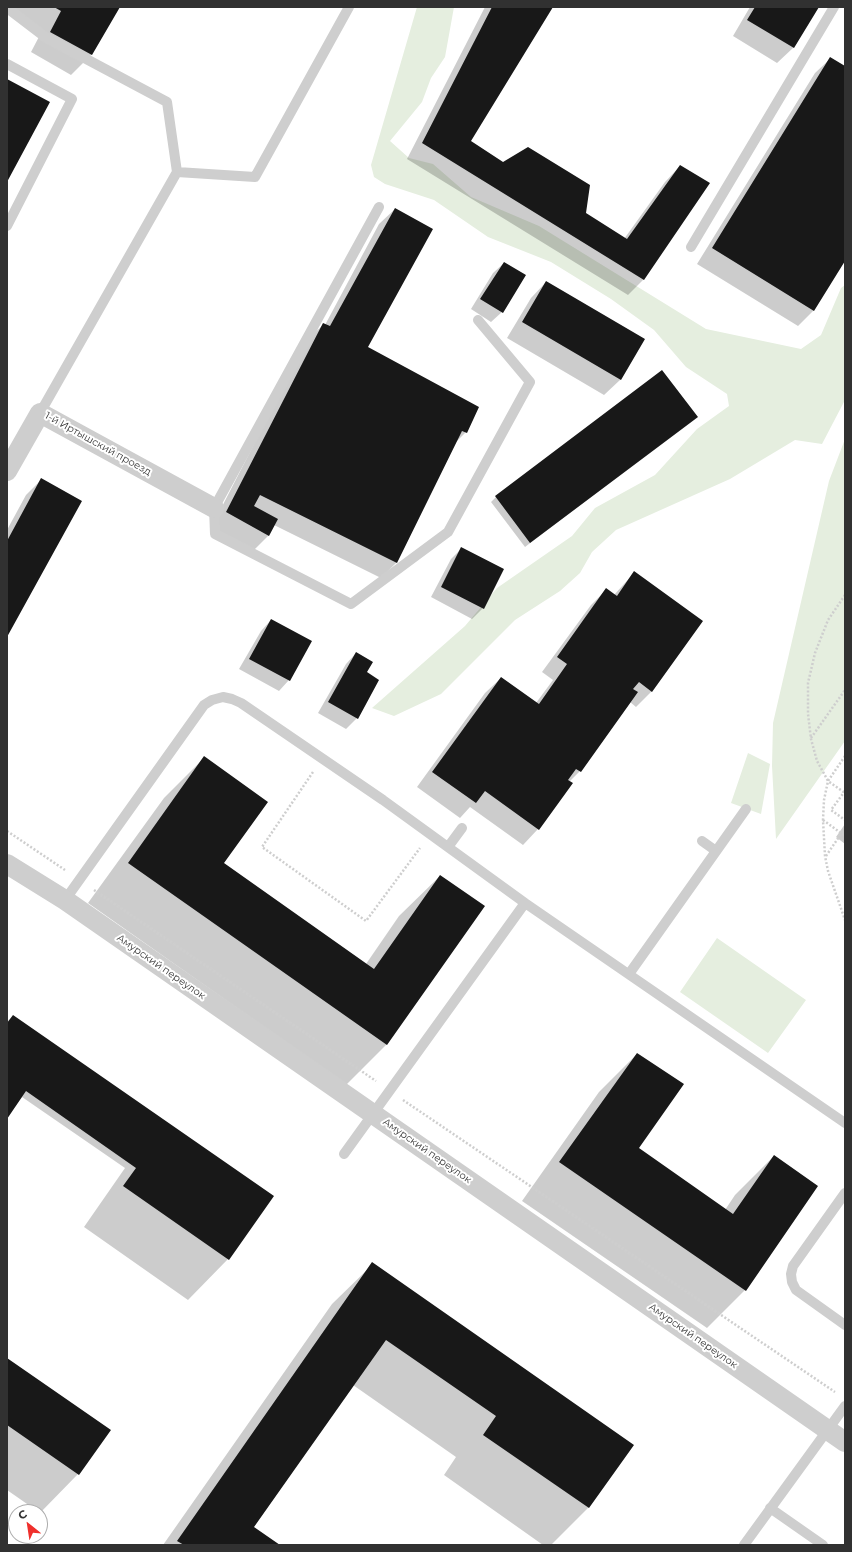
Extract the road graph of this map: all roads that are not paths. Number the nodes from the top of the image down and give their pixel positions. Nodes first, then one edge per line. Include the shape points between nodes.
1 (349, 7) edge
2 (834, 7) edge
3 (7, 8) edge
4 (7, 64) edge
5 (177, 172) junction
6 (379, 207) dead end
7 (7, 226) edge
8 (691, 247) dead end
9 (478, 320) dead end
10 (40, 413) junction
11 (7, 471) edge
12 (214, 508) junction
13 (746, 809) dead end
14 (462, 828) dead end
15 (702, 841) dead end
16 (448, 847) junction
17 (716, 851) junction
18 (7, 864) edge
19 (65, 900) junction
20 (525, 903) junction
21 (629, 974) junction
22 (373, 1114) junction
23 (845, 1123) edge
24 (344, 1154) dead end
25 (845, 1193) edge
26 (845, 1325) edge
27 (845, 1406) edge
28 (828, 1430) junction
29 (845, 1442) edge
30 (770, 1508) junction
31 (744, 1545) edge
32 (823, 1545) edge

1 - 5 lane via 254,177
2 - 8 lane
3 - 5 lane via 45,37 167,102
4 - 7 lane via 72,99
5 - 10 lane
6 - 12 lane
9 - 12 lane via 530,382 448,532 351,604 215,534
10 - 11 street, 1-й Иртышский проезд
10 - 12 street, 1-й Иртышский проезд
13 - 17 lane
14 - 16 lane
15 - 17 lane
16 - 19 lane via 241,703 223,697 204,705
16 - 20 lane
17 - 21 lane
18 - 19 street, Амурский переулок
19 - 22 street, Амурский переулок
20 - 21 lane
20 - 22 lane
21 - 23 lane
22 - 24 lane
22 - 28 street, Амурский переулок
25 - 26 lane via 791,1274 796,1290
27 - 28 lane
28 - 29 street, Амурский переулок
28 - 30 lane
30 - 31 lane
30 - 32 lane

